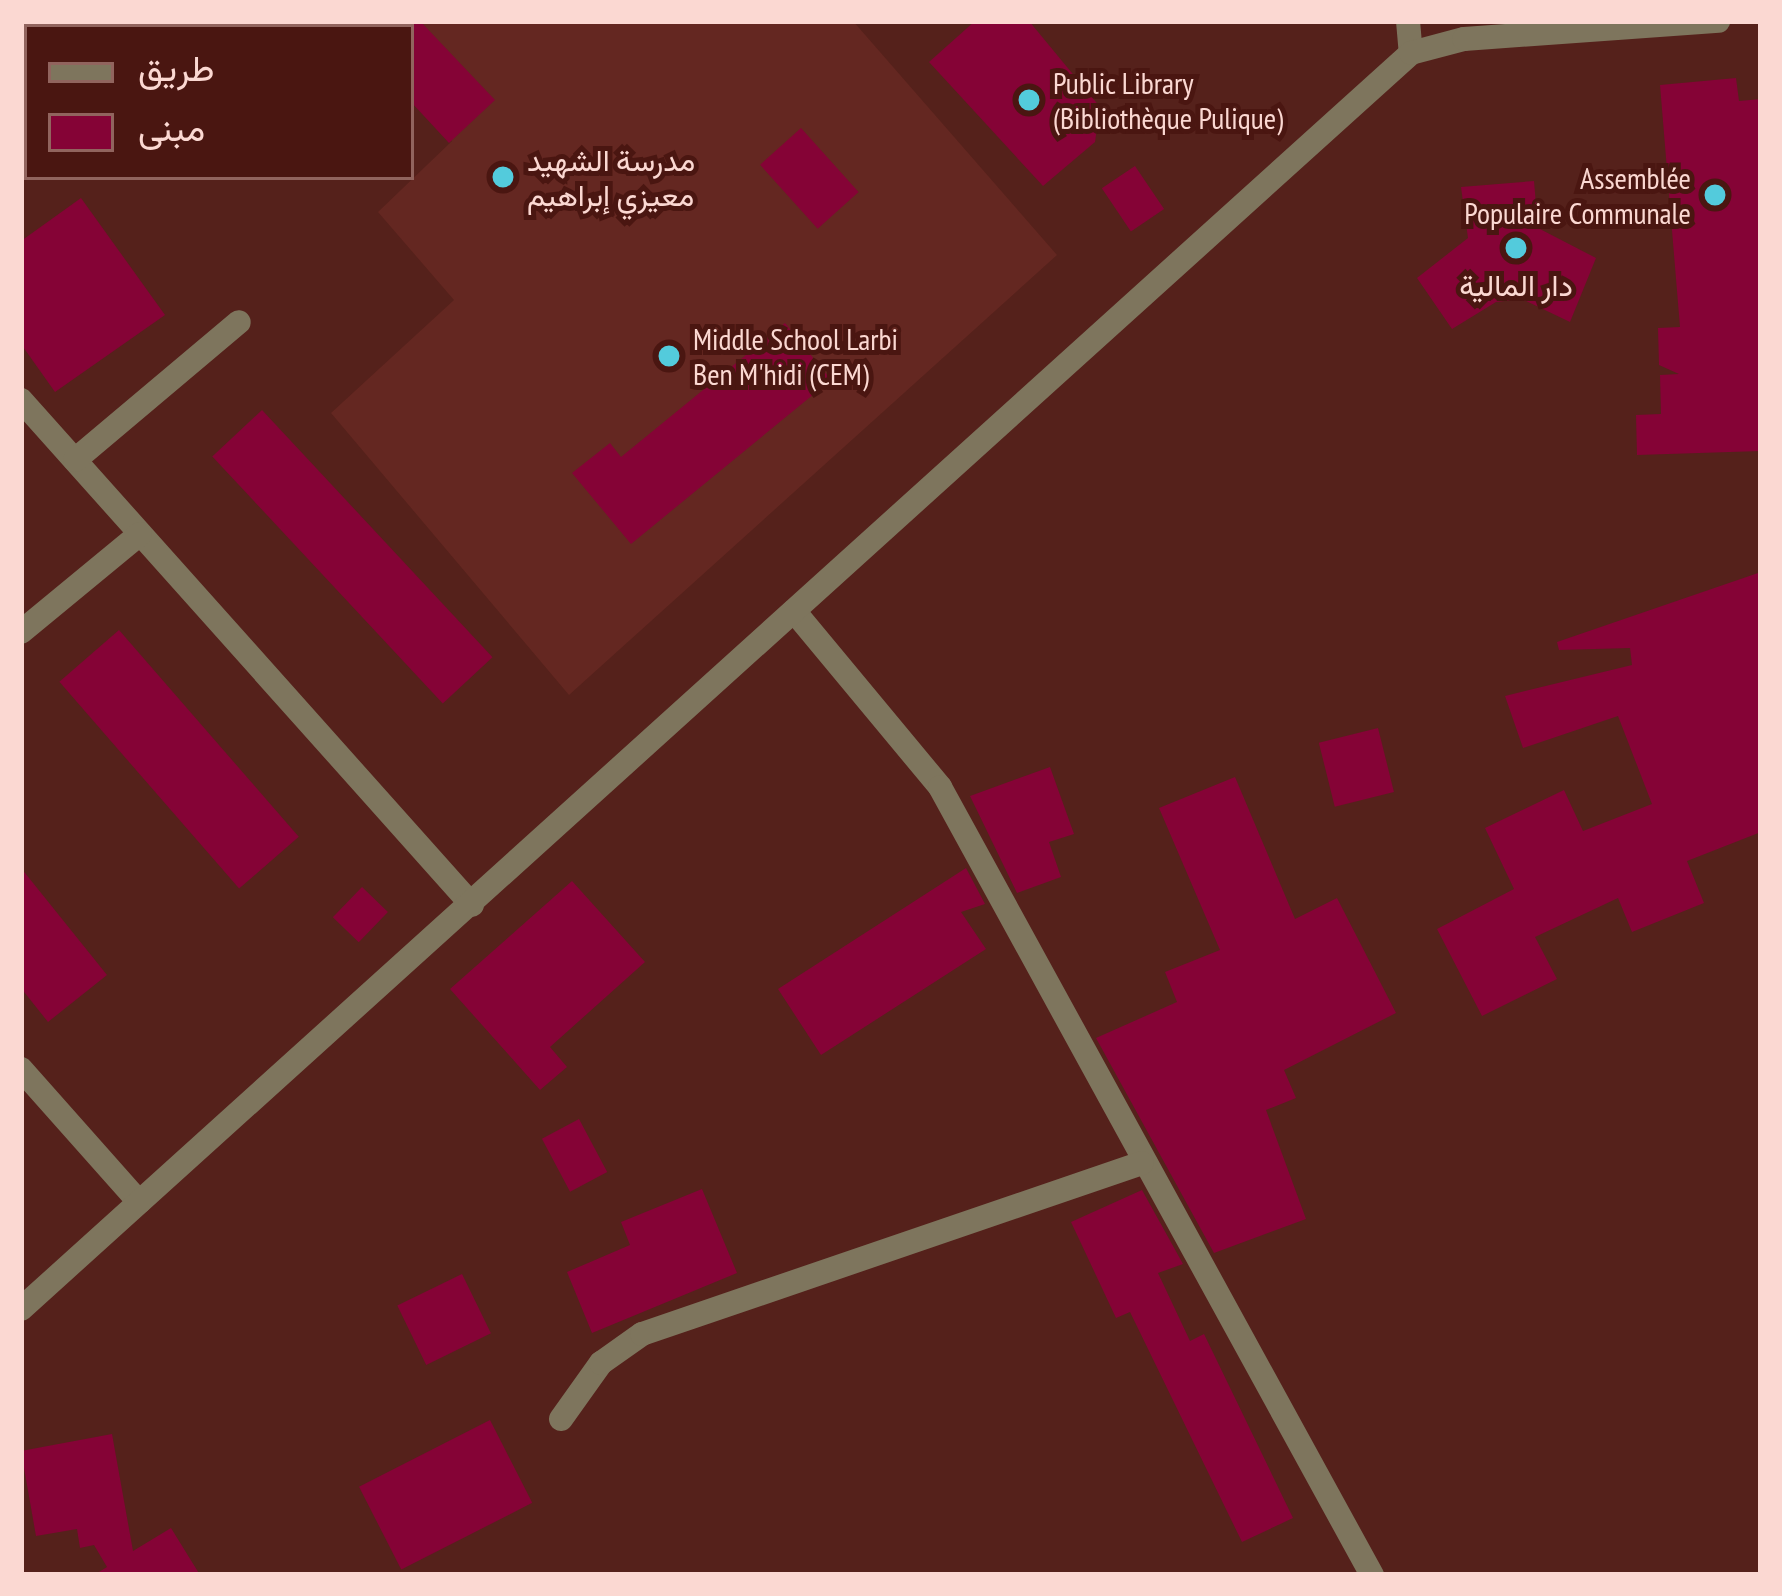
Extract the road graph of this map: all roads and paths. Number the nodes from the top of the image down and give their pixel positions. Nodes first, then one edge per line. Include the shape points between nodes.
1 (1408, 21) edge
2 (1718, 21) edge
3 (1411, 52) junction
4 (238, 322) dead end
5 (21, 400) edge
6 (75, 460) junction
7 (140, 534) junction
8 (794, 611) junction
9 (21, 632) edge
10 (472, 905) junction
11 (21, 1069) edge
12 (1142, 1163) junction
13 (139, 1202) junction
14 (21, 1309) edge
15 (561, 1419) dead end
16 (1372, 1575) edge

1 - 3 street
2 - 3 street via 1464,39
3 - 8 street
4 - 6 street
5 - 6 street
6 - 7 street
7 - 9 street
7 - 10 street
8 - 10 street
8 - 12 street via 940,787
10 - 13 street
11 - 13 street
12 - 15 street via 642,1334 601,1363
12 - 16 street
13 - 14 street

